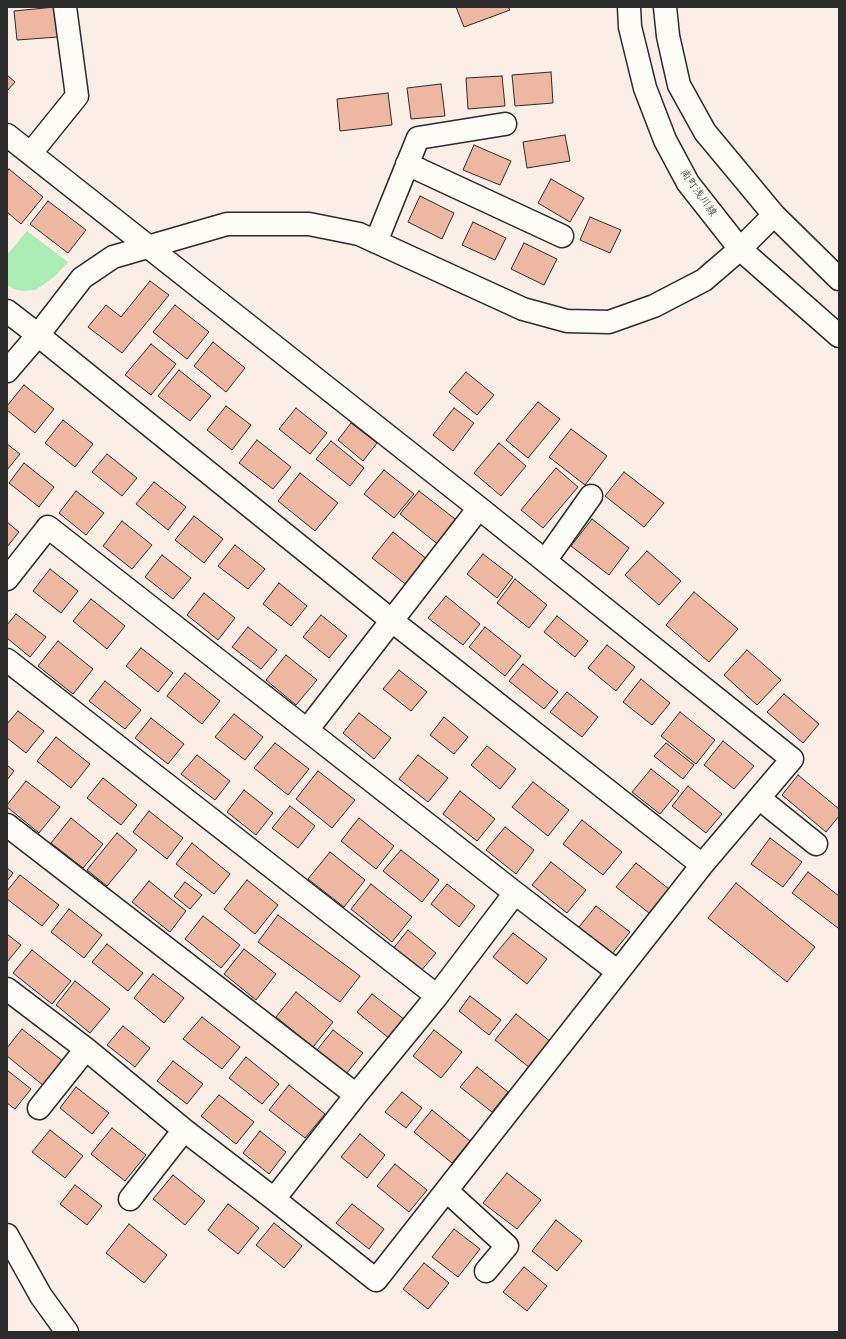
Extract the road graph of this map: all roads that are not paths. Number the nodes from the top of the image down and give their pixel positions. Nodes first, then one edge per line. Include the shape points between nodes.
1 (65, 7) edge
2 (629, 7) edge
3 (665, 7) edge
4 (505, 124) dead end
5 (7, 135) edge
6 (31, 153) junction
7 (407, 164) junction
8 (774, 215) junction
9 (562, 236) dead end
10 (376, 242) junction
11 (148, 246) junction
12 (740, 249) junction
13 (839, 279) edge
14 (7, 311) edge
15 (38, 334) junction
16 (839, 336) edge
17 (7, 371) edge
18 (591, 496) dead end
19 (479, 508) junction
20 (545, 561) junction
21 (7, 579) edge
22 (391, 620) junction
23 (7, 660) edge
24 (307, 730) junction
25 (759, 798) junction
26 (7, 825) edge
27 (816, 844) dead end
28 (702, 865) junction
29 (515, 894) junction
30 (618, 972) junction
31 (7, 989) edge
32 (437, 996) junction
33 (86, 1049) junction
34 (356, 1095) junction
35 (39, 1108) dead end
36 (184, 1130) junction
37 (447, 1191) junction
38 (274, 1199) junction
39 (130, 1200) dead end
40 (7, 1235) edge
41 (486, 1271) dead end
42 (67, 1332) edge

1 - 6 street via 77,96
2 - 12 street, 南町浅川線 via 630,26 645,88 665,140 688,183
3 - 8 street via 668,36 679,85 705,132
4 - 7 street via 418,138
5 - 6 street
6 - 11 street
7 - 9 street
7 - 10 street
8 - 12 street
8 - 13 street
10 - 11 street via 359,234 309,224 227,224
10 - 12 street via 523,309 567,321 602,322 654,306 704,280
11 - 15 street via 113,257 82,278
11 - 19 street
12 - 16 street, 南町浅川線
14 - 15 street
15 - 17 street
15 - 22 street
18 - 20 street
19 - 20 street
19 - 22 street
20 - 25 street via 792,759
21 - 24 street via 48,527
22 - 24 street
22 - 28 street
23 - 32 street
24 - 29 street
25 - 27 street
25 - 28 street
26 - 34 street
28 - 30 street
29 - 30 street
29 - 32 street
30 - 37 street
31 - 33 street
32 - 34 street
33 - 35 street
33 - 36 street
34 - 38 street
36 - 38 street
36 - 39 street
37 - 38 street via 376,1280
37 - 41 street via 507,1246
40 - 42 street via 42,1296

